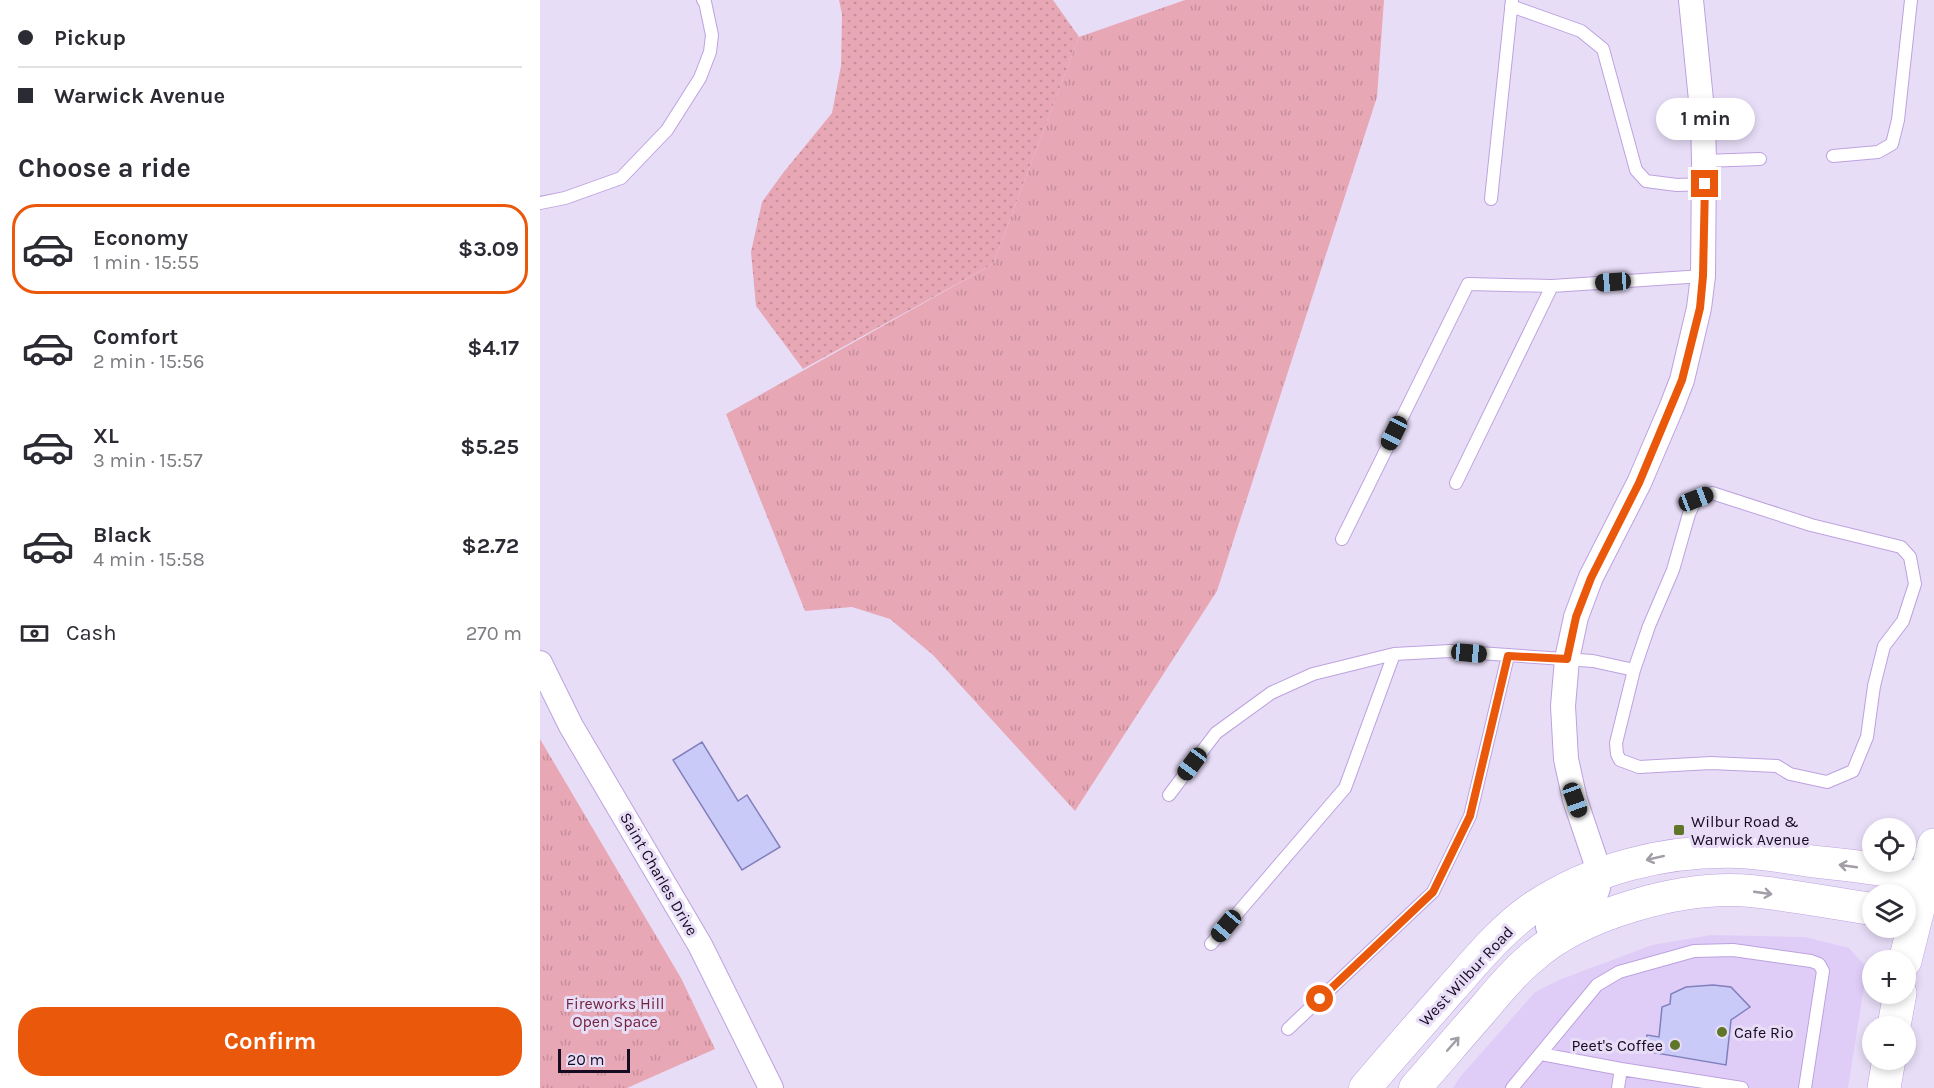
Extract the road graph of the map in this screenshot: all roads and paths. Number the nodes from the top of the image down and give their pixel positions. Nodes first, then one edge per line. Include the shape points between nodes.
1 (703, 0) edge
2 (1691, 0) edge
3 (1911, 0) edge
4 (1511, 3) edge
5 (1833, 156) dead end
6 (1760, 159) dead end
7 (1705, 172) junction
8 (1491, 199) dead end
9 (540, 203) edge
10 (1703, 276) junction
11 (1552, 286) junction
12 (1456, 483) dead end
13 (1342, 539) dead end
14 (1394, 654) junction
15 (1508, 656) junction
16 (1567, 659) junction
17 (540, 663) edge
18 (1634, 670) junction
19 (1169, 795) dead end
20 (1934, 845) edge
21 (1600, 874) junction
22 (1930, 882) edge
23 (1862, 908) edge
24 (1918, 914) edge
25 (1211, 944) dead end
26 (1908, 950) edge
27 (1531, 958) junction
28 (1288, 1029) dead end
29 (1541, 1054) junction
30 (1621, 1070) junction
31 (1887, 1070) edge
32 (1367, 1087) edge
33 (771, 1088) edge
34 (1415, 1088) edge
35 (1512, 1088) edge
36 (1618, 1088) edge
37 (1742, 1088) edge
38 (1805, 1088) edge
39 (1884, 1088) edge

1 - 9 lane via 712,35 710,52 700,78 667,130 621,178
2 - 7 street
3 - 5 lane via 1892,144 1878,152
4 - 7 lane via 1581,31 1603,49 1636,170 1646,181 1677,185
4 - 8 lane
6 - 7 lane
7 - 10 street
10 - 11 lane
10 - 16 street via 1700,308 1682,380 1639,483 1591,578 1576,617
11 - 12 lane
11 - 13 lane via 1468,284
14 - 15 lane via 1450,651
14 - 19 lane via 1313,674 1271,693 1216,733
14 - 25 lane via 1345,788
15 - 16 lane
15 - 28 lane via 1470,816 1433,892
16 - 18 lane
16 - 21 street via 1563,706 1566,759
17 - 33 street, Saint Charles Drive via 571,726 700,945
18 - 18 lane via 1696,499 1712,493 1811,525 1901,547 1910,557 1915,584 1903,621 1884,646 1868,737 1853,771 1827,782 1790,774 1777,766 1711,763 1639,767 1620,760 1616,743
20 - 22 main road
22 -> 21 street, West Wilbur Road via 1739,852 1672,854
21 - 27 street via 1593,902 1532,940
21 - 32 street, West Wilbur Road via 1564,888 1492,943
22 - 24 main road
27 -> 23 street, West Wilbur Road via 1567,934 1612,914 1663,898 1705,891 1749,891
24 - 26 main road
34 -> 27 street, West Wilbur Road
29 - 30 lane
29 - 35 lane
29 - 38 lane via 1597,985 1619,972 1694,951 1733,950 1819,964 1822,971
30 - 36 lane
30 - 37 lane
31 - 39 main road

